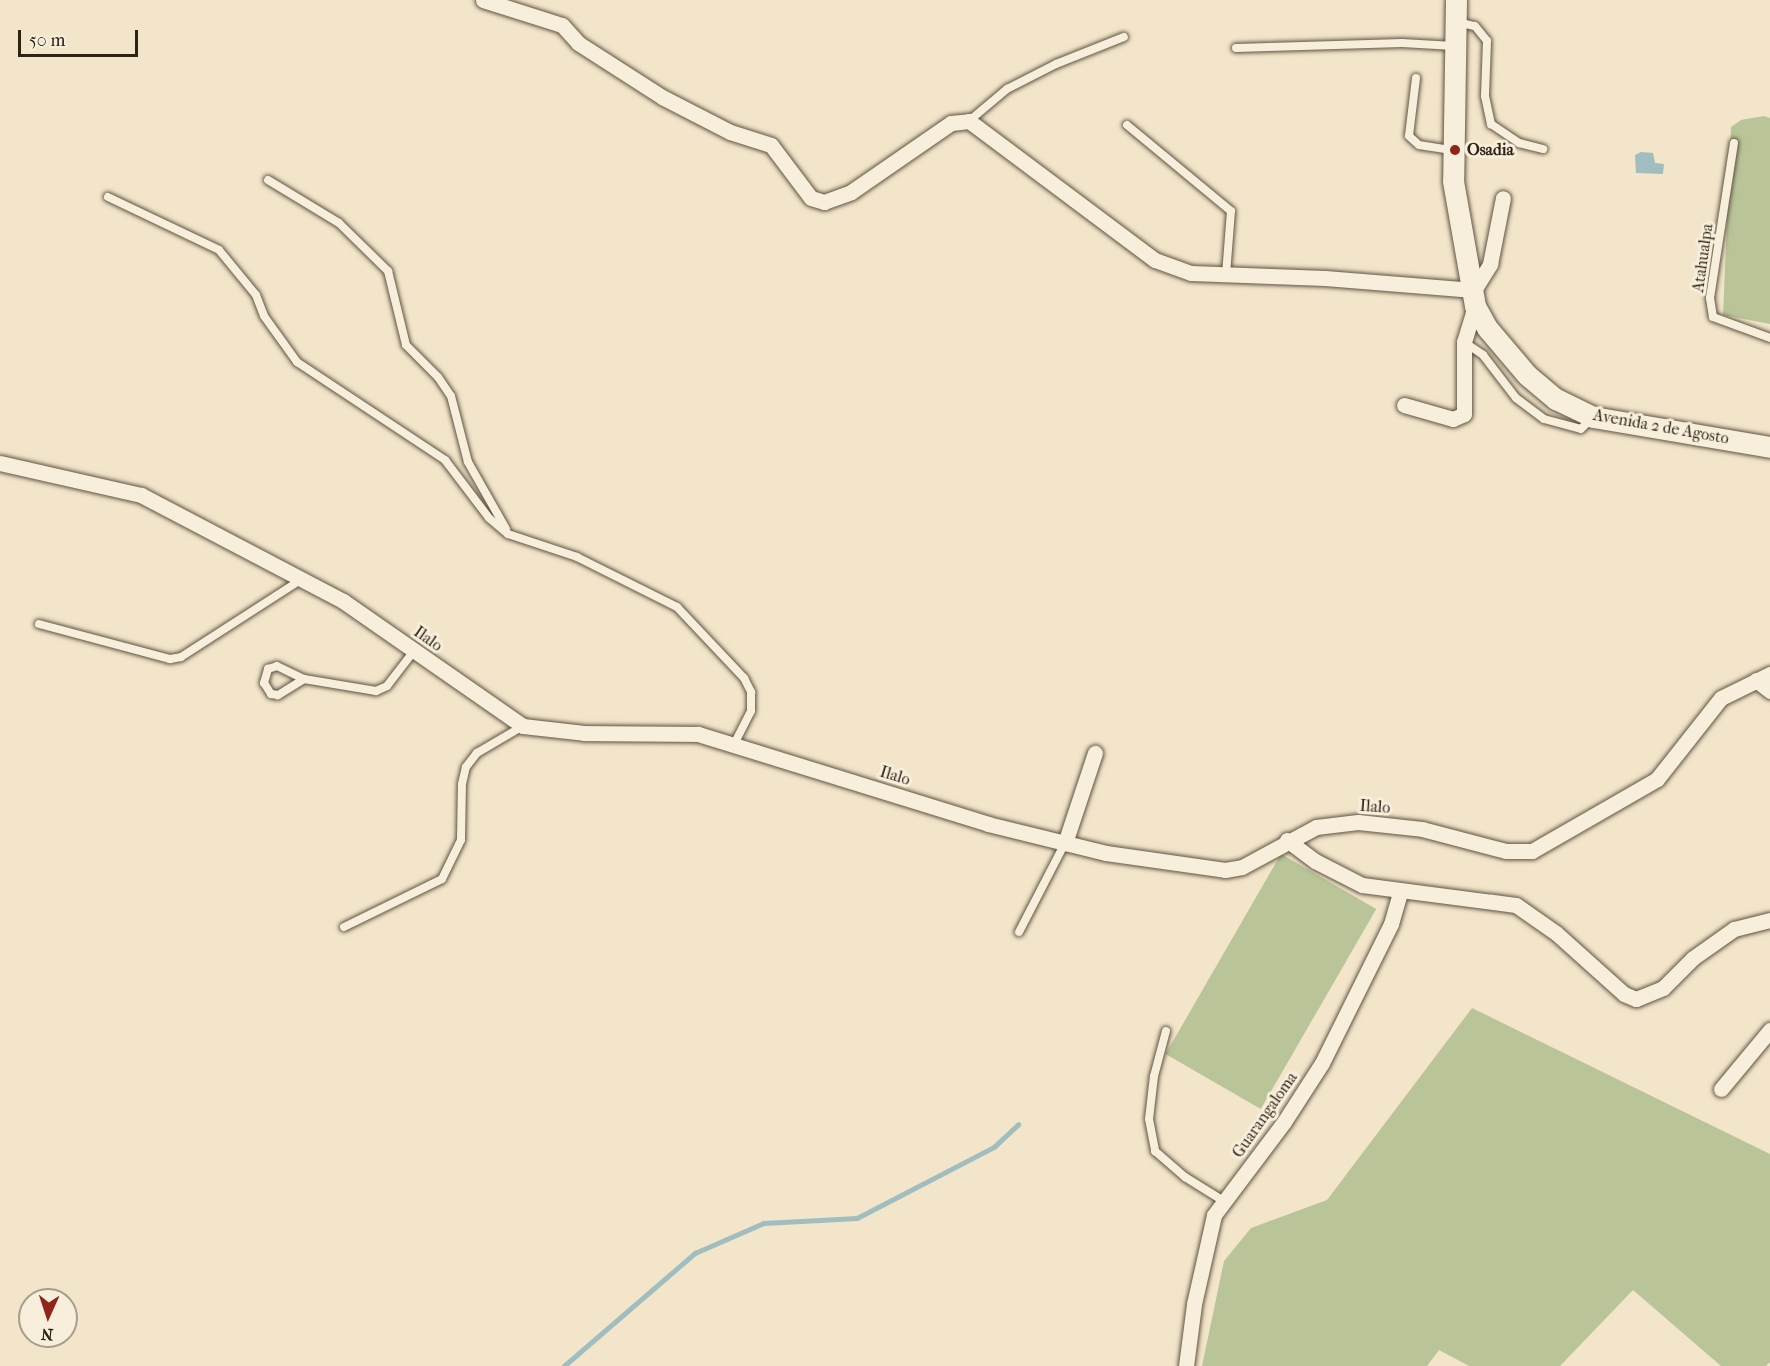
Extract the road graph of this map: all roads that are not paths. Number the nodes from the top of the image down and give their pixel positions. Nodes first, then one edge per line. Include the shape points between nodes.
1 (483, 0) edge
2 (1456, 0) edge
3 (1456, 21) junction
4 (1124, 37) dead end
5 (1455, 46) junction
6 (1236, 48) dead end
7 (1416, 78) dead end
8 (969, 121) junction
9 (1128, 125) dead end
10 (1734, 143) dead end
11 (1543, 149) dead end
12 (1454, 150) junction
13 (267, 180) dead end
14 (108, 196) dead end
15 (1503, 198) dead end
16 (1226, 275) junction
17 (1475, 298) junction
18 (1770, 338) edge
19 (1464, 342) junction
20 (1404, 405) dead end
21 (1593, 417) junction
22 (1770, 447) edge
23 (0, 463) edge
24 (508, 534) junction
25 (303, 578) junction
26 (39, 624) dead end
27 (414, 651) junction
28 (1763, 677) edge
29 (304, 679) junction
30 (1770, 691) edge
31 (523, 726) junction
32 (734, 745) junction
33 (1095, 753) dead end
34 (1287, 840) junction
35 (1065, 843) junction
36 (1401, 890) junction
37 (1770, 920) edge
38 (344, 927) dead end
39 (1019, 932) dead end
40 (1770, 1030) edge
41 (1166, 1031) dead end
42 (1721, 1089) dead end
43 (1222, 1200) junction
44 (1186, 1366) edge

1 - 8 street via 562,25 578,43 662,97 730,132 771,144 811,198 824,202 851,192 951,123
2 - 3 main road, Avenida 2 de Agosto
3 - 5 main road, Avenida 2 de Agosto
3 - 11 lane via 1475,26 1487,41 1485,96 1491,124 1520,143
4 - 8 lane via 1007,89
5 - 6 lane via 1402,43
5 - 12 main road, Avenida 2 de Agosto
7 - 12 lane via 1409,136 1419,145
8 - 16 street via 1155,260 1191,273
9 - 16 lane via 1231,211
10 - 18 lane, Atahualpa via 1710,298 1713,317
12 - 17 main road, Avenida 2 de Agosto via 1453,181
13 - 24 lane via 339,223 388,271 406,345 451,396 468,462
14 - 24 lane via 219,250 251,287 264,316 297,362 445,460 489,518
15 - 17 street via 1490,264
16 - 17 street via 1325,278
17 - 19 street
17 - 21 main road, Avenida 2 de Agosto via 1527,375 1556,399
19 - 20 street via 1464,414 1460,418
19 - 21 lane via 1483,355 1516,398 1544,419 1581,429
21 - 22 main road, Avenida 2 de Agosto
23 - 25 street, Ilalo via 141,495
24 - 32 lane via 577,557 677,607 744,678 751,692 751,711
25 - 26 lane via 181,657 170,660
25 - 27 street, Ilalo
27 - 29 lane via 387,686 376,691
27 - 31 street, Ilalo
28 - 30 street
28 - 34 street, Ilalo via 1721,698 1657,779 1532,851 1506,851 1422,829 1358,822 1316,827
29 - 29 lane via 277,666 268,669 264,683 278,695
31 - 32 street, Ilalo via 584,733 698,734
31 - 38 lane via 477,753 466,767 461,840 442,879
32 - 35 street, Ilalo via 988,824
33 - 35 street
34 - 35 street, Ilalo via 1242,867 1225,870 1106,853
34 - 36 street via 1316,861 1362,885
35 - 39 lane
36 - 37 street via 1516,905 1556,933 1624,994 1636,999 1663,988 1693,958 1734,929
36 - 43 street, Guarangaloma via 1392,924 1322,1063 1259,1158
40 - 42 street
41 - 43 lane via 1154,1076 1149,1119 1155,1151 1185,1177
43 - 44 street, Guarangaloma via 1214,1215 1196,1293

